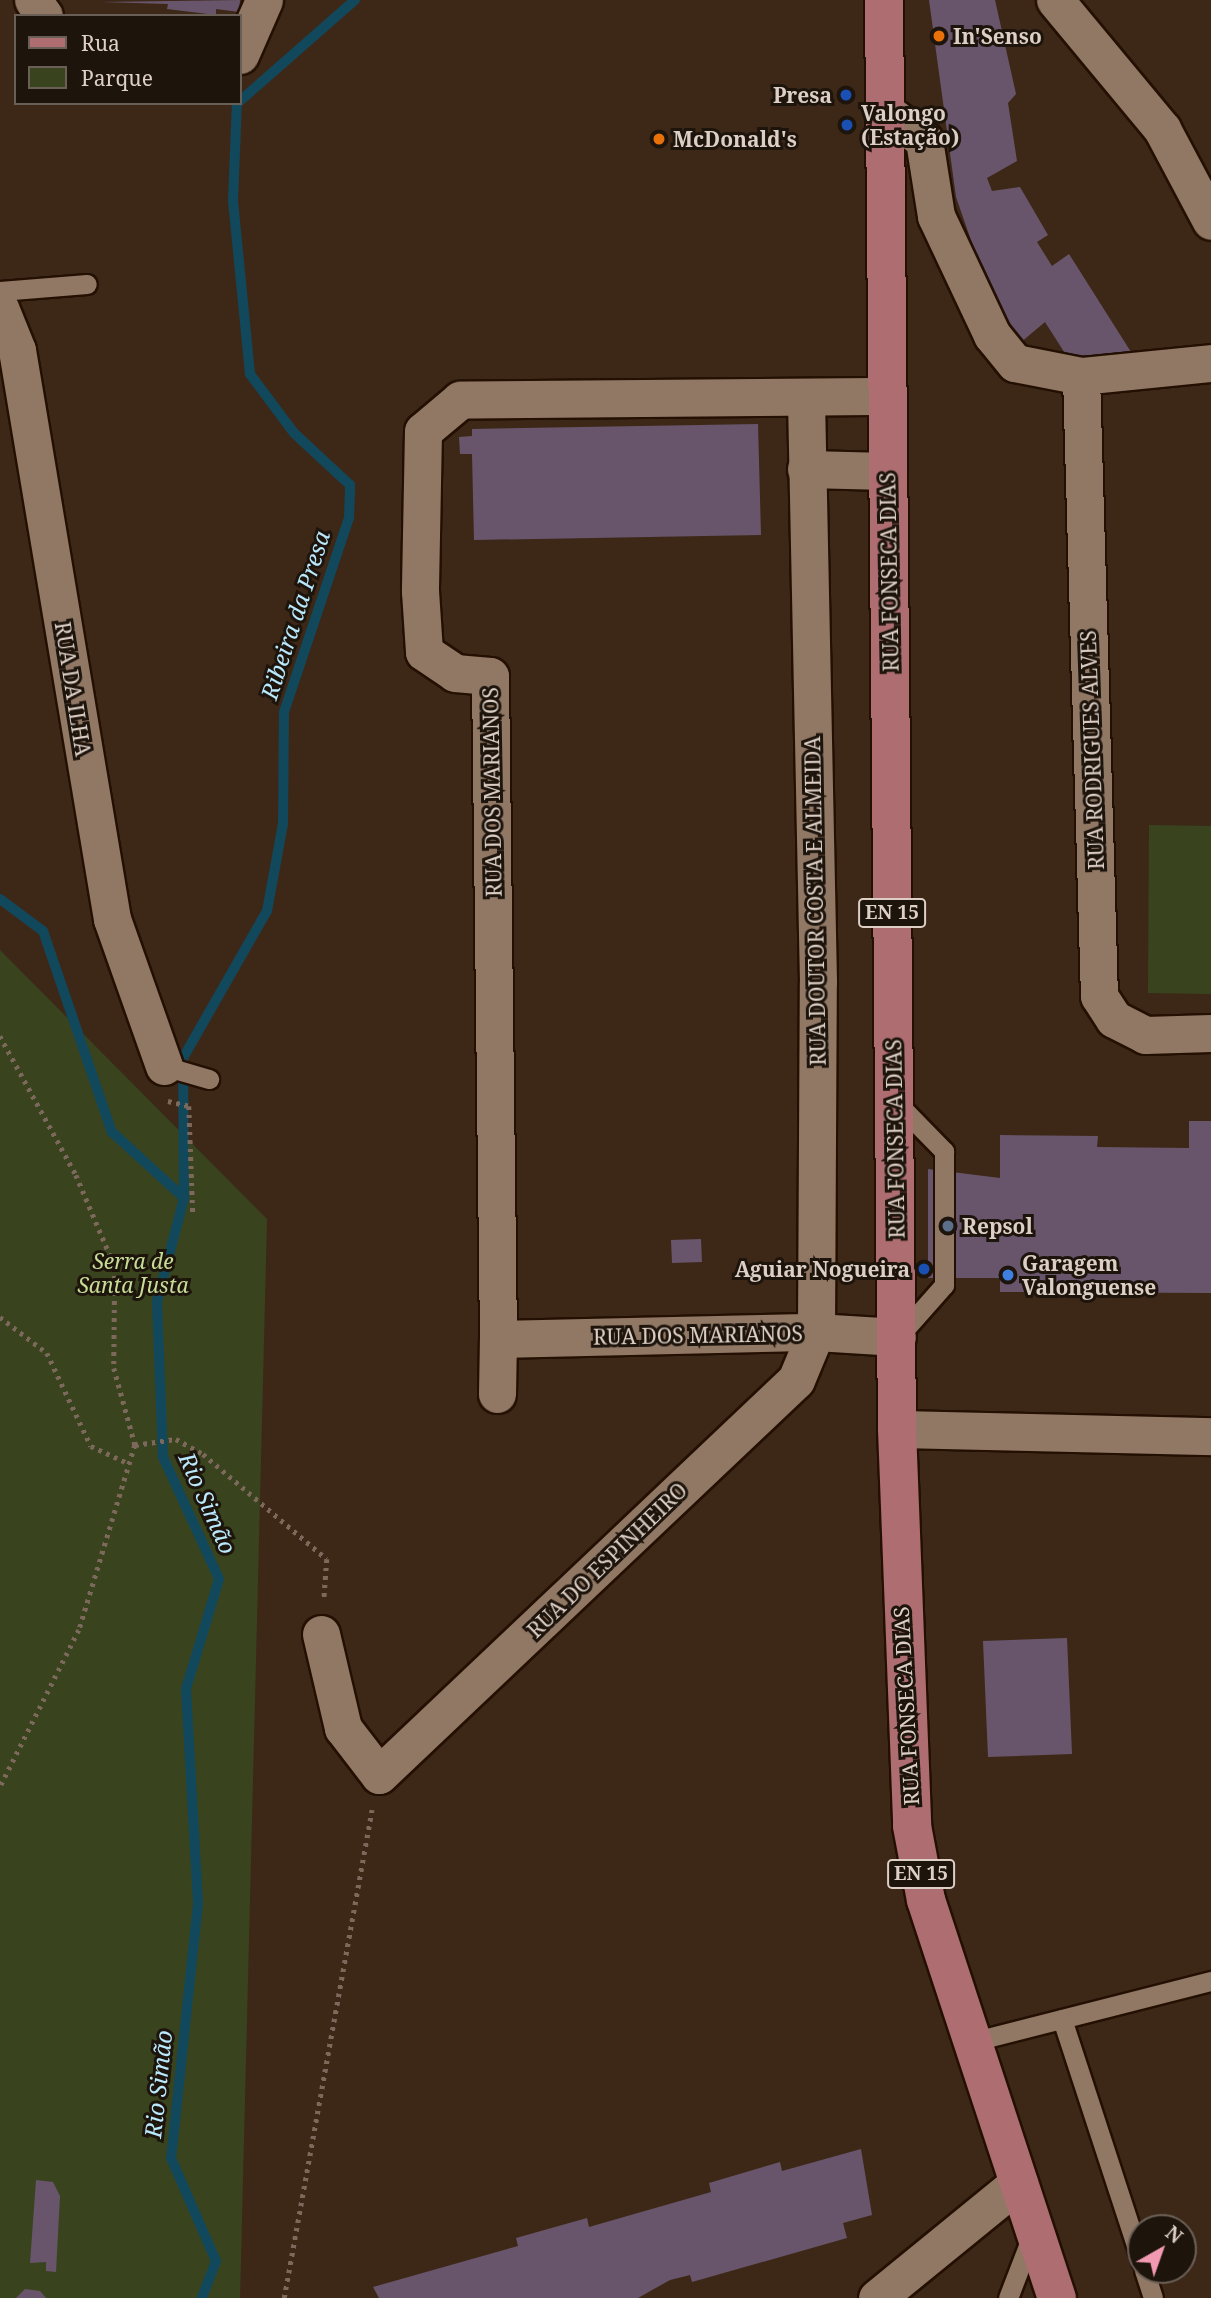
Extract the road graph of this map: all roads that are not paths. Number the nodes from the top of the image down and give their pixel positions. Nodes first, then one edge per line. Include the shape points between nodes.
1 (264, 0) edge
2 (884, 0) edge
3 (1055, 0) edge
4 (242, 50) edge
5 (886, 112) junction
6 (1211, 221) edge
7 (87, 284) dead end
8 (0, 291) edge
9 (0, 308) edge
10 (1211, 363) edge
11 (1081, 376) junction
12 (885, 396) junction
13 (806, 399) junction
14 (806, 469) junction
15 (888, 471) junction
16 (1211, 1033) edge
17 (184, 1072) dead end
18 (816, 1332) junction
19 (897, 1337) junction
20 (498, 1339) junction
21 (497, 1394) dead end
22 (897, 1429) junction
23 (1211, 1436) edge
24 (321, 1634) road end
25 (1211, 1981) edge
26 (1062, 2019) junction
27 (971, 2042) junction
28 (1019, 2182) junction
29 (1127, 2218) edge
30 (1034, 2228) junction
31 (877, 2298) edge
32 (1008, 2298) edge
33 (1057, 2298) edge

1 - 4 street
2 - 5 main road, RUA FONSECA DIAS
3 - 6 street via 1162,129
5 - 11 street via 924,140 936,216 992,335 1015,363
5 - 12 main road, RUA FONSECA DIAS
7 - 8 lane
9 - 17 street, RUA DA ILHA via 17,350 112,919
10 - 11 street
11 - 16 street, RUA RODRIGUES ALVES via 1099,996 1114,1018 1145,1035
12 - 13 street, RUA DOS MARIANOS
12 - 15 main road, RUA FONSECA DIAS / EN 15
13 - 14 street, RUA DOUTOR COSTA E ALMEIDA
13 - 20 street, RUA DOS MARIANOS via 460,400 423,431 424,652 455,674 490,676
14 - 15 street
14 - 18 street, RUA DOUTOR COSTA E ALMEIDA via 818,982
15 - 19 main road, RUA FONSECA DIAS / EN 15
18 - 19 street, RUA DOS MARIANOS
18 - 20 street, RUA DOS MARIANOS
18 - 24 street, RUA DO ESPINHEIRO via 796,1380 379,1775 343,1727
19 - 22 main road, RUA FONSECA DIAS / EN 15
20 - 21 street, RUA DOS MARIANOS
22 - 23 street
22 - 27 main road, RUA FONSECA DIAS / EN 15 via 912,1826 926,1900
25 - 26 lane
26 - 27 lane
26 - 29 lane
27 - 28 main road, RUA FONSECA DIAS / EN 15
28 - 30 main road, RUA FONSECA DIAS / EN 15
28 - 31 street
30 - 32 lane
30 - 33 main road, RUA FONSECA DIAS / EN 15

